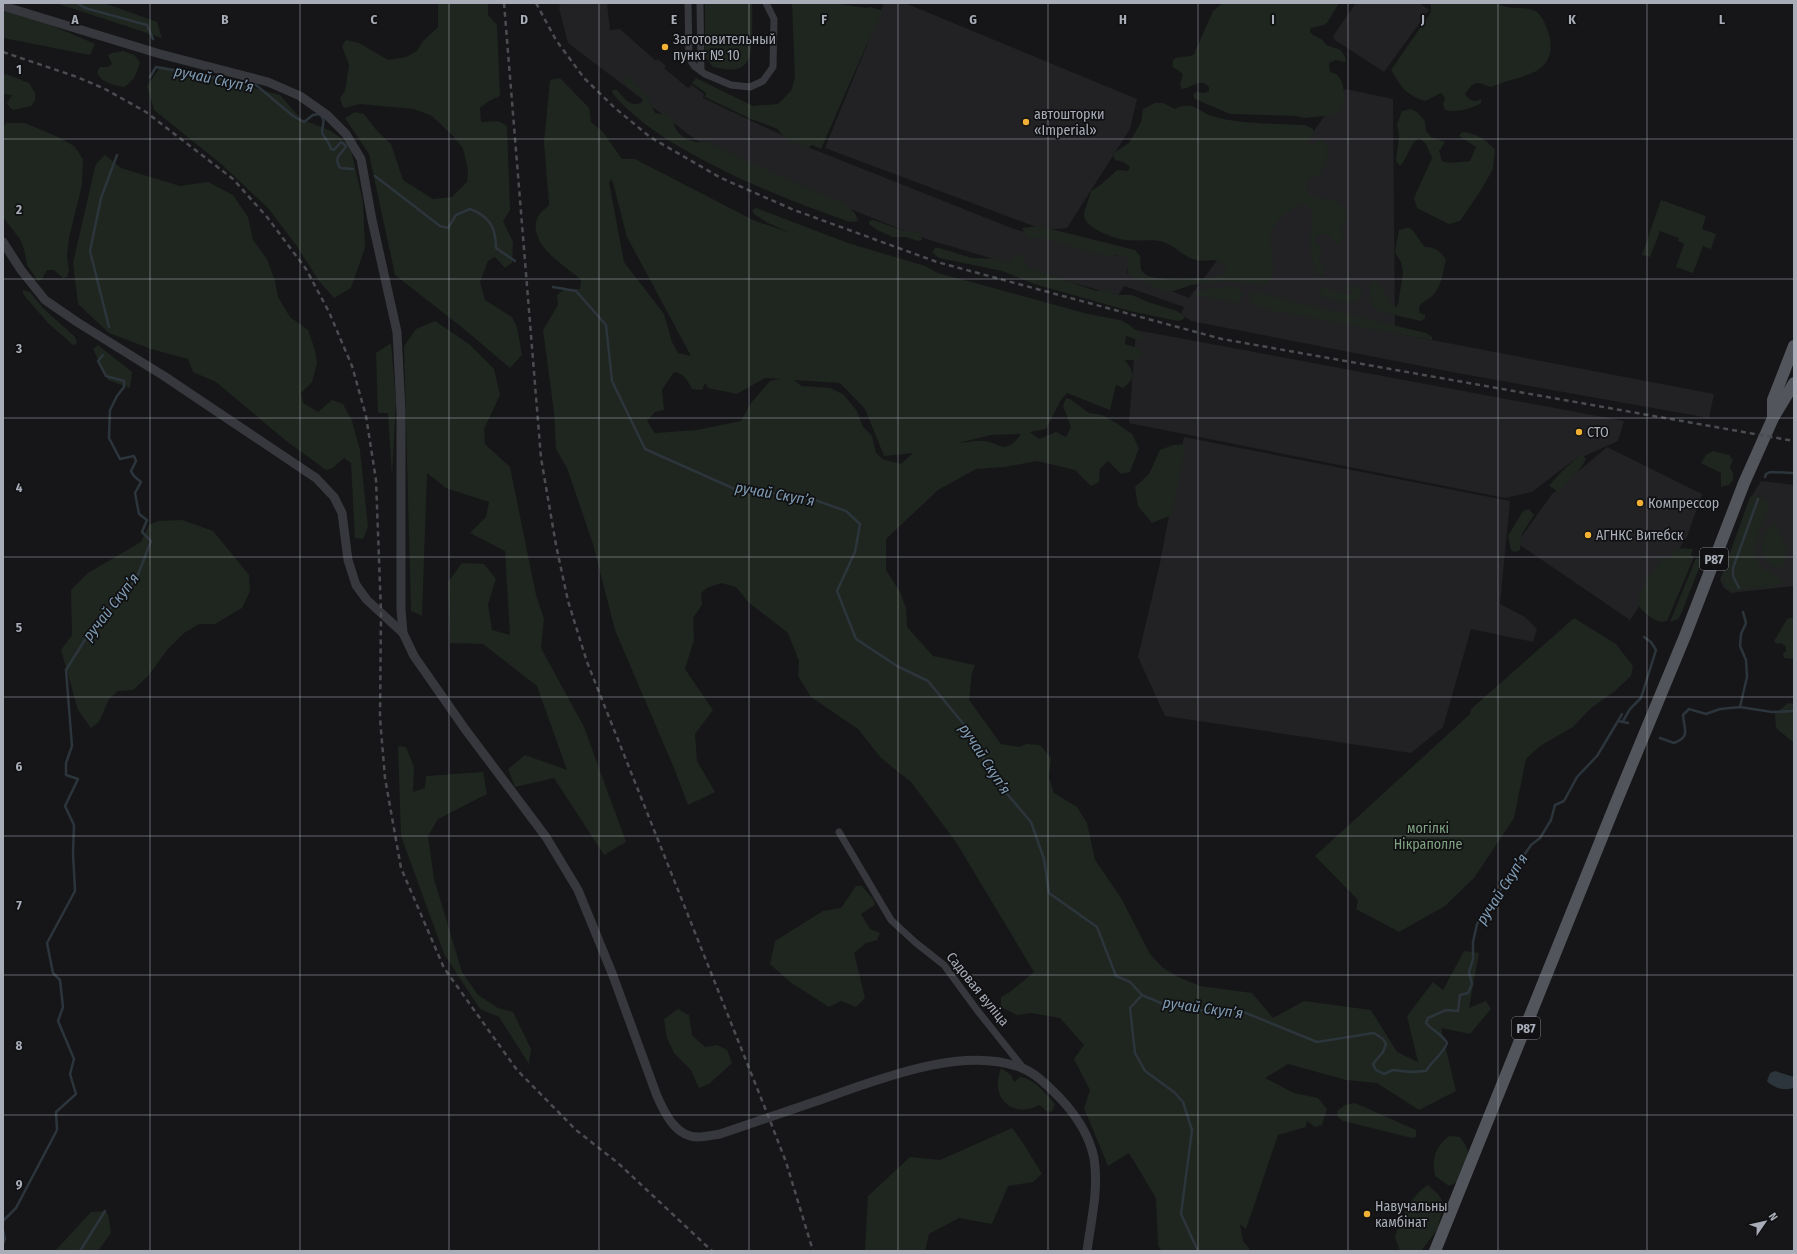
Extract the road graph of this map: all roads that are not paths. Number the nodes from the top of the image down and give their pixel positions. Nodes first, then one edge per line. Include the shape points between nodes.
1 (688, 3) edge
2 (700, 3) edge
3 (766, 3) edge
4 (3, 6) edge
5 (701, 71) junction
6 (3, 242) edge
7 (1794, 346) edge
8 (1794, 383) edge
9 (1778, 401) junction
10 (403, 633) junction
11 (839, 832) dead end
12 (1024, 1069) junction
13 (1087, 1251) edge
14 (1436, 1251) edge

1 - 5 street via 689,58
2 - 5 street
3 - 5 street via 774,18 773,67 763,81 750,88 730,85
4 - 10 street via 160,54 268,82 300,96 327,115 346,134 360,159 397,332 401,412
6 - 10 street via 45,300 316,478 334,497 342,513 348,560 356,584 367,600
7 - 9 main road, Р87
8 - 9 main road, Р87
9 - 14 main road, Р87
10 - 12 street, Садовая вуліца via 414,656 465,729 546,836 578,890 664,1112 685,1135 698,1137 720,1134 935,1064 992,1061
11 - 12 street, Садовая вуліца via 891,920 944,965
12 - 13 street, Садовая вуліца via 1050,1088 1069,1108 1089,1140 1096,1180

